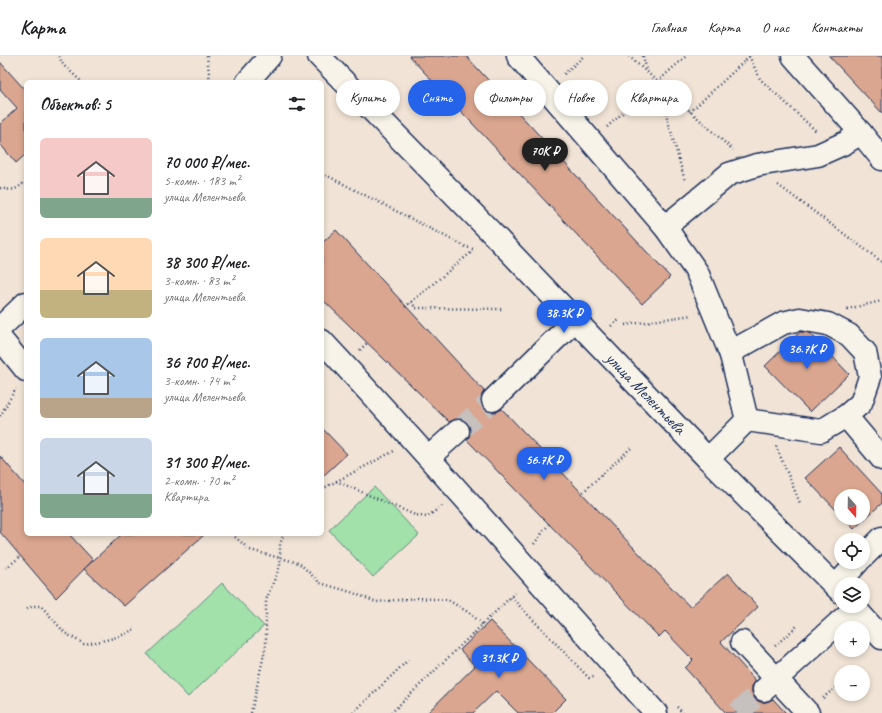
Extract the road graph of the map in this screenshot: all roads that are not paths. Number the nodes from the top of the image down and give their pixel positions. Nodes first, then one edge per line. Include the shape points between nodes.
1 (270, 56) edge
2 (319, 56) edge
3 (518, 56) edge
4 (793, 56) edge
5 (249, 80) edge
6 (861, 133) junction
7 (882, 159) edge
8 (666, 227) junction
9 (24, 305) edge
10 (574, 321) junction
11 (0, 328) edge
12 (0, 338) edge
13 (324, 343) edge
14 (731, 355) junction
15 (875, 362) edge
16 (24, 368) edge
17 (493, 400) tunnel mouth
18 (846, 416) junction
19 (757, 421) junction
20 (458, 431) tunnel mouth
21 (429, 457) junction
22 (708, 459) junction
23 (882, 459) edge
24 (882, 538) edge
25 (870, 550) edge
26 (834, 586) edge
27 (834, 612) edge
28 (860, 613) edge
29 (882, 638) edge
30 (742, 642) dead end
31 (770, 684) junction
32 (806, 712) edge
33 (656, 713) edge

1 - 5 street
2 - 10 street, улица Мелентьева
3 - 8 street
4 - 6 street
6 - 7 street
6 - 8 street via 818,155 757,165 729,174
8 - 14 street via 697,272
9 - 11 street
10 - 17 street
10 - 22 street, улица Мелентьева via 596,340
12 - 16 street
13 - 21 street
14 - 15 street via 736,349 783,323 800,319 828,324 849,335
14 - 19 street
15 - 18 street via 860,403
18 - 19 street via 821,431
18 - 23 street
19 - 22 street
20 - 21 street
21 - 33 street
22 - 26 street, улица Мелентьева
24 - 25 street
27 - 31 street
28 - 29 street, улица Мелентьева
30 - 31 street
31 - 32 street

